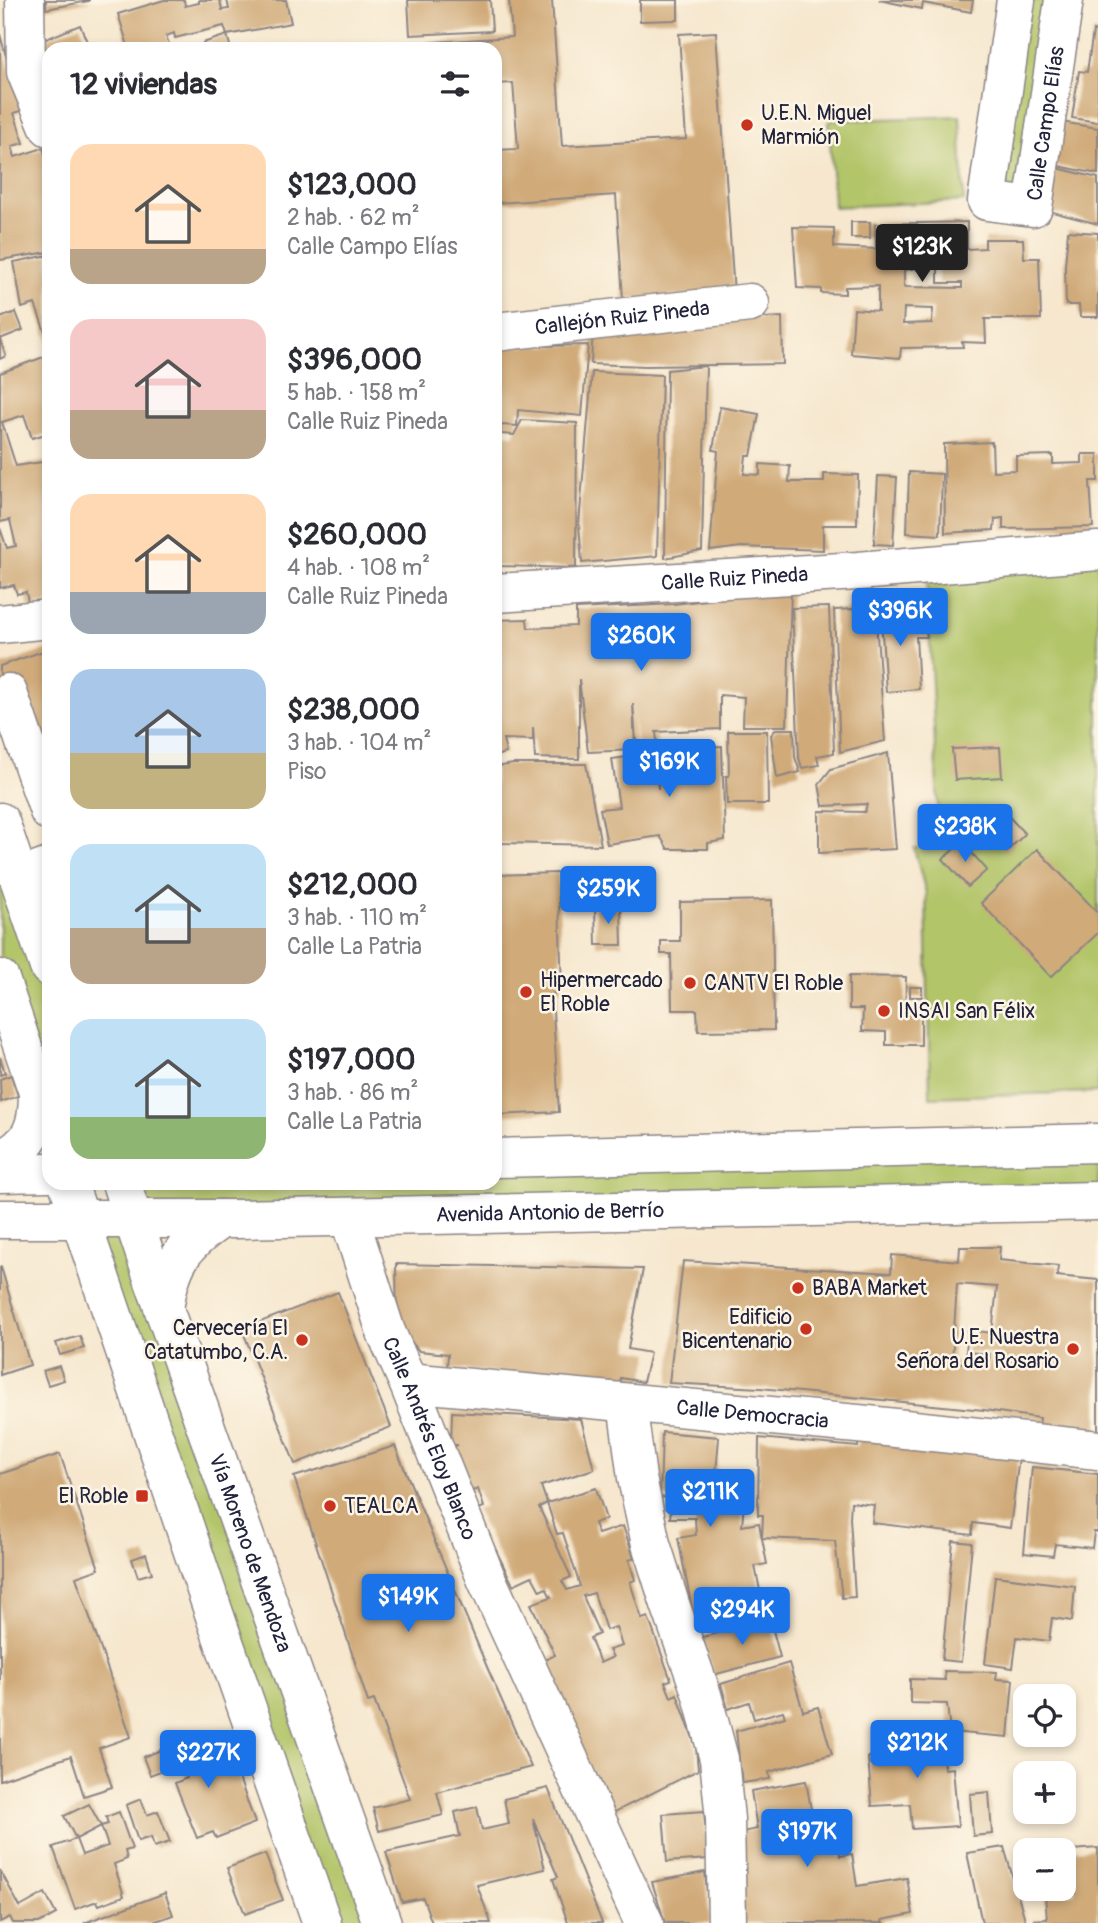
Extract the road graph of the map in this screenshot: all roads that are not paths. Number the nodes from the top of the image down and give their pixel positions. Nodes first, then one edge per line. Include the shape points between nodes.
1 (24, 0) edge
2 (1016, 0) edge
3 (1064, 0) edge
4 (42, 110) edge
5 (750, 303) dead end
6 (502, 331) edge
7 (1098, 551) edge
8 (502, 593) edge
9 (42, 621) edge
10 (0, 624) edge
11 (8, 693) dead end
12 (42, 791) edge
13 (0, 822) edge
14 (34, 873) edge
15 (42, 926) edge
16 (0, 979) edge
17 (42, 1103) edge
18 (42, 1113) edge
19 (1098, 1143) edge
20 (502, 1158) edge
21 (0, 1160) edge
22 (42, 1172) edge
23 (0, 1173) edge
24 (70, 1190) edge
25 (123, 1190) edge
26 (1098, 1201) edge
27 (349, 1217) junction
28 (0, 1219) edge
29 (80, 1219) junction
30 (133, 1219) junction
31 (221, 1219) junction
32 (164, 1310) junction
33 (408, 1382) junction
34 (627, 1403) junction
35 (1098, 1450) edge
36 (358, 1854) junction
37 (305, 1872) junction
38 (322, 1923) edge
39 (382, 1923) edge
40 (644, 1923) edge
41 (727, 1923) edge

1 - 4 street via 26,72
2 - 3 street, Calle Campo Elías via 987,201 1032,208
5 - 6 street, Callejón Ruiz Pineda
7 - 8 street, Calle Ruiz Pineda
9 - 10 street
11 - 12 street
13 - 14 street
14 - 15 street
16 - 17 street
18 - 21 street via 25,1143
19 - 20 street
22 - 23 street
24 - 29 street
25 - 30 street, Vía Moreno de Mendoza
26 - 27 street, Avenida Antonio de Berrío
27 - 31 street, Avenida Antonio de Berrío
27 - 33 street, Calle Andrés Eloy Blanco via 386,1332
28 - 29 street, Avenida Antonio de Berrío
29 - 30 street, Avenida Antonio de Berrío
29 - 37 street
30 - 31 street, Avenida Antonio de Berrío
30 - 32 street, Vía Moreno de Mendoza
31 - 32 street via 186,1249 168,1282
32 - 36 street, Vía Moreno de Mendoza
33 - 34 street, Calle Democracia
33 - 40 street, Calle Andrés Eloy Blanco via 486,1578
34 - 35 street, Calle Democracia
34 - 41 street via 652,1544 719,1759
36 - 37 street
36 - 39 street, Vía Moreno de Mendoza
37 - 38 street

